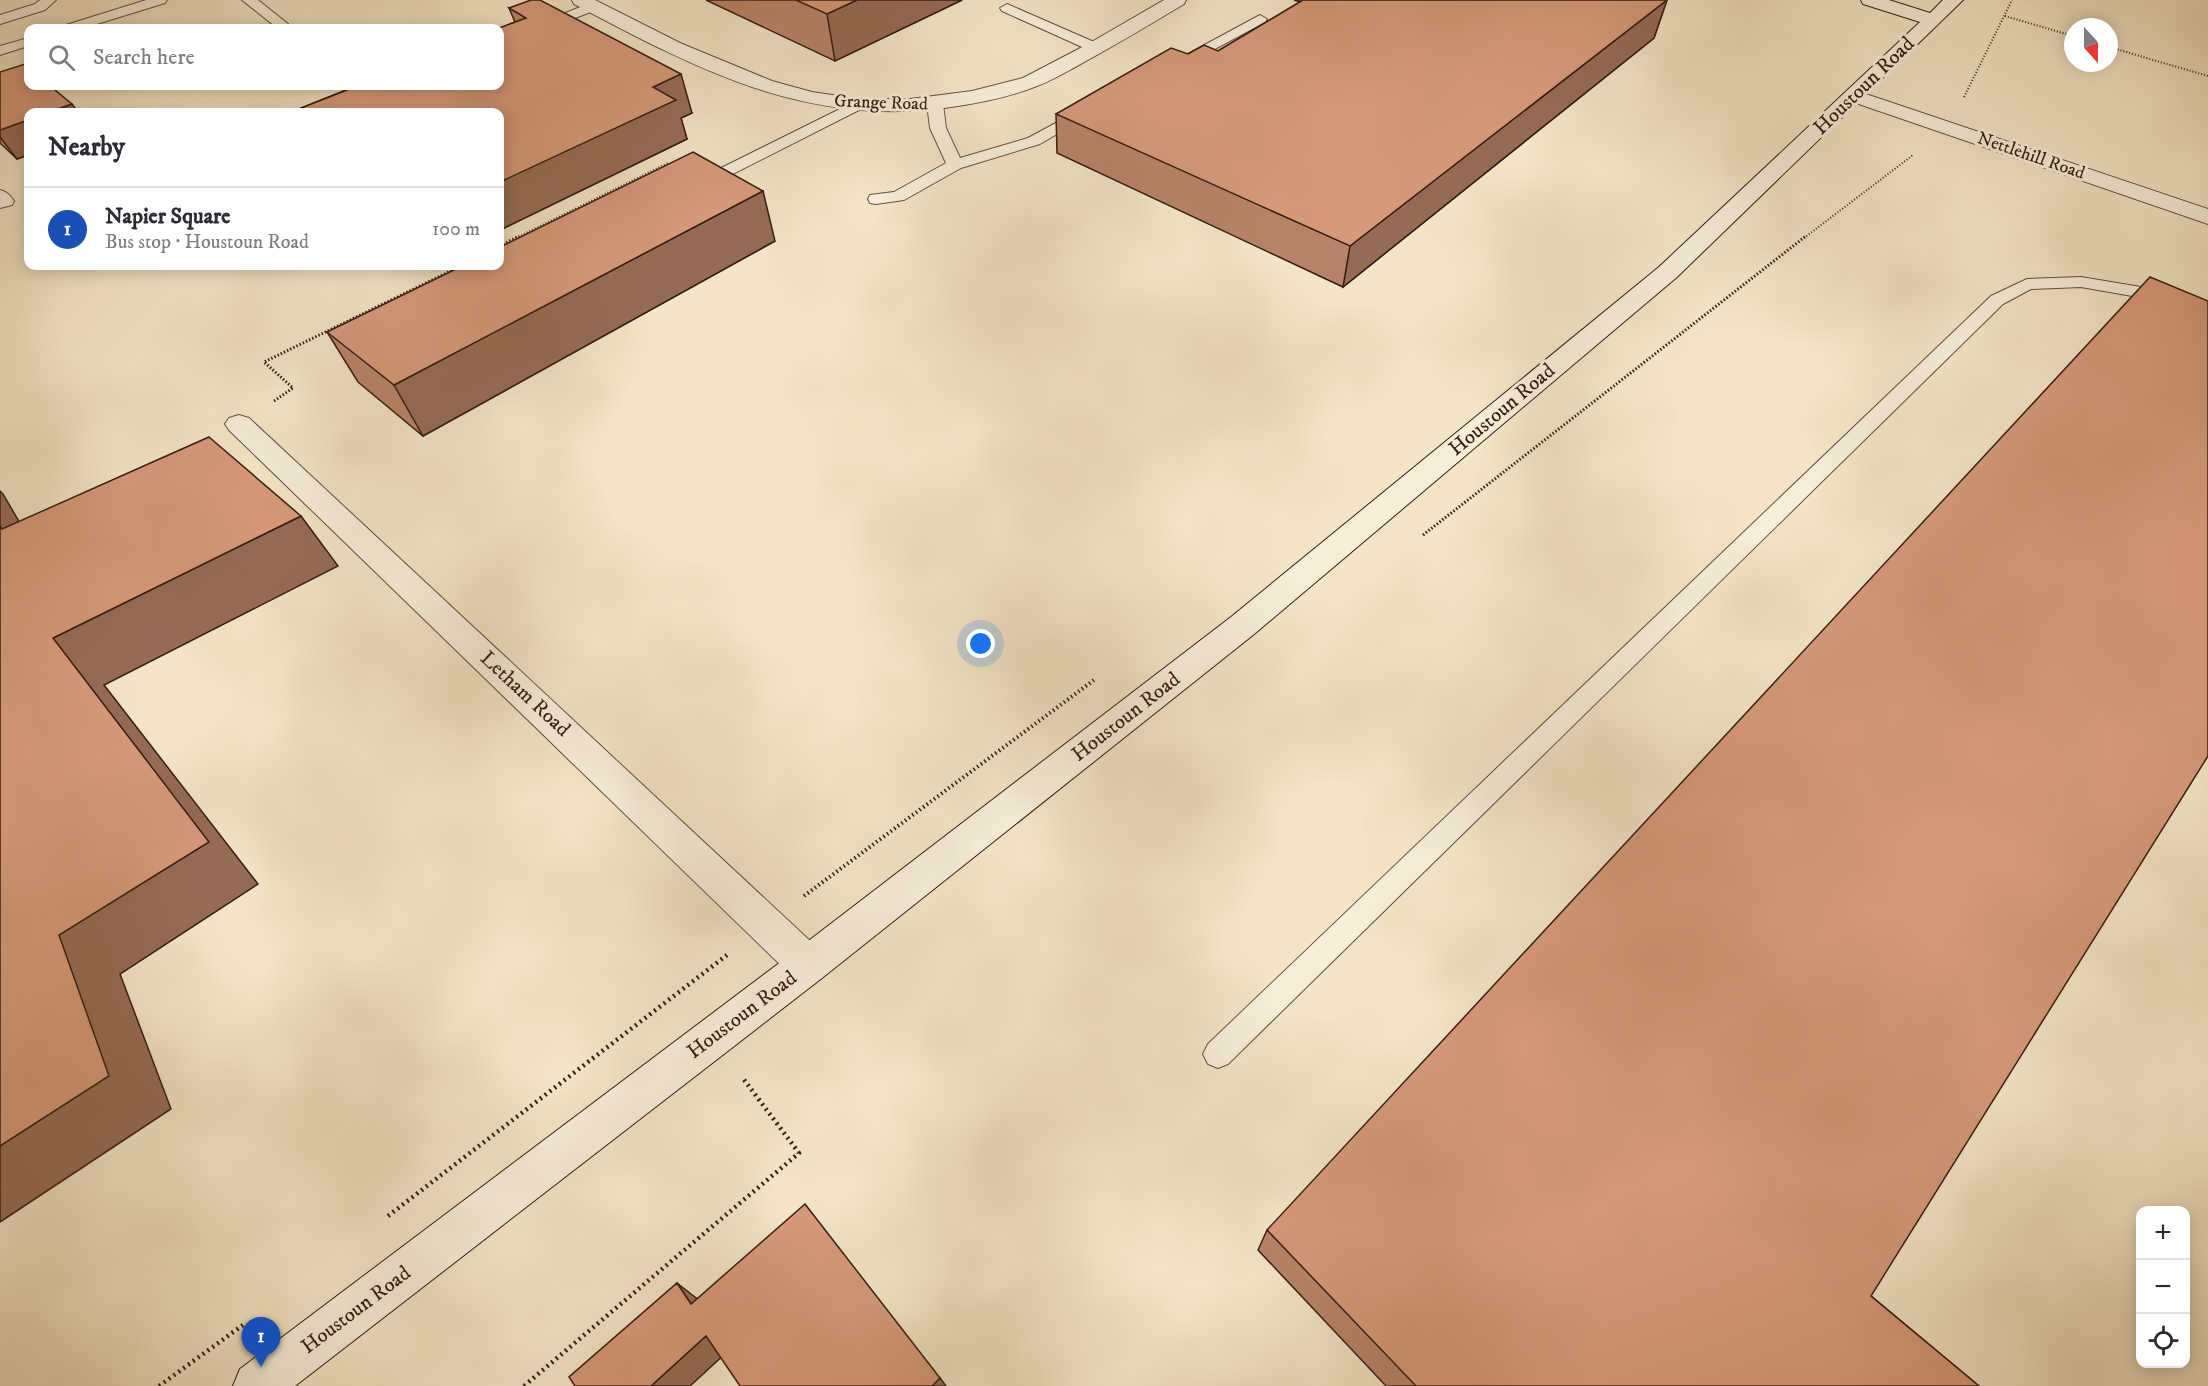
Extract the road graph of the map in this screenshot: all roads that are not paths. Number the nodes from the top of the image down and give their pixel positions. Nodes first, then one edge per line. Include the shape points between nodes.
1 (49, 0) edge
2 (160, 0) edge
3 (249, 0) edge
4 (1177, 0) edge
5 (1870, 0) edge
6 (587, 3) edge
7 (1007, 8) dead end
8 (1944, 10) edge
9 (1260, 19) dead end
10 (0, 20) edge
11 (84, 24) edge
12 (281, 24) dead end
13 (504, 42) edge
14 (24, 43) edge
15 (1096, 48) junction
16 (0, 51) edge
17 (1167, 69) edge
18 (1854, 96) junction
19 (860, 104) junction
20 (935, 104) junction
21 (1095, 108) edge
22 (955, 165) junction
23 (681, 194) edge
24 (0, 195) edge
25 (876, 199) dead end
26 (0, 203) edge
27 (2208, 217) edge
28 (2208, 315) edge
29 (239, 424) road end
30 (808, 964) junction
31 (1218, 1054) dead end
32 (257, 1386) edge

1 - 10 lane via 40,7
2 - 11 lane
3 - 12 lane
4 - 15 street, Grange Road
5 - 8 street
6 - 13 lane
6 - 19 street, Grange Road via 695,59 768,87 805,97
7 - 15 lane
8 - 18 street, Houstoun Road
9 - 17 lane
14 - 16 lane
15 - 20 street, Grange Road via 1031,82
18 - 27 street, Nettlehill Road
18 - 30 street, Houstoun Road via 1668,272 1260,611
19 - 20 street, Grange Road
19 - 23 lane
20 - 22 lane via 938,128
21 - 22 lane via 1034,141
22 - 25 lane via 898,196
24 - 26 lane via 6,201
28 - 31 lane via 2141,292 2081,282 2027,284 1997,300
29 - 30 street, Letham Road
30 - 32 street, Houstoun Road

